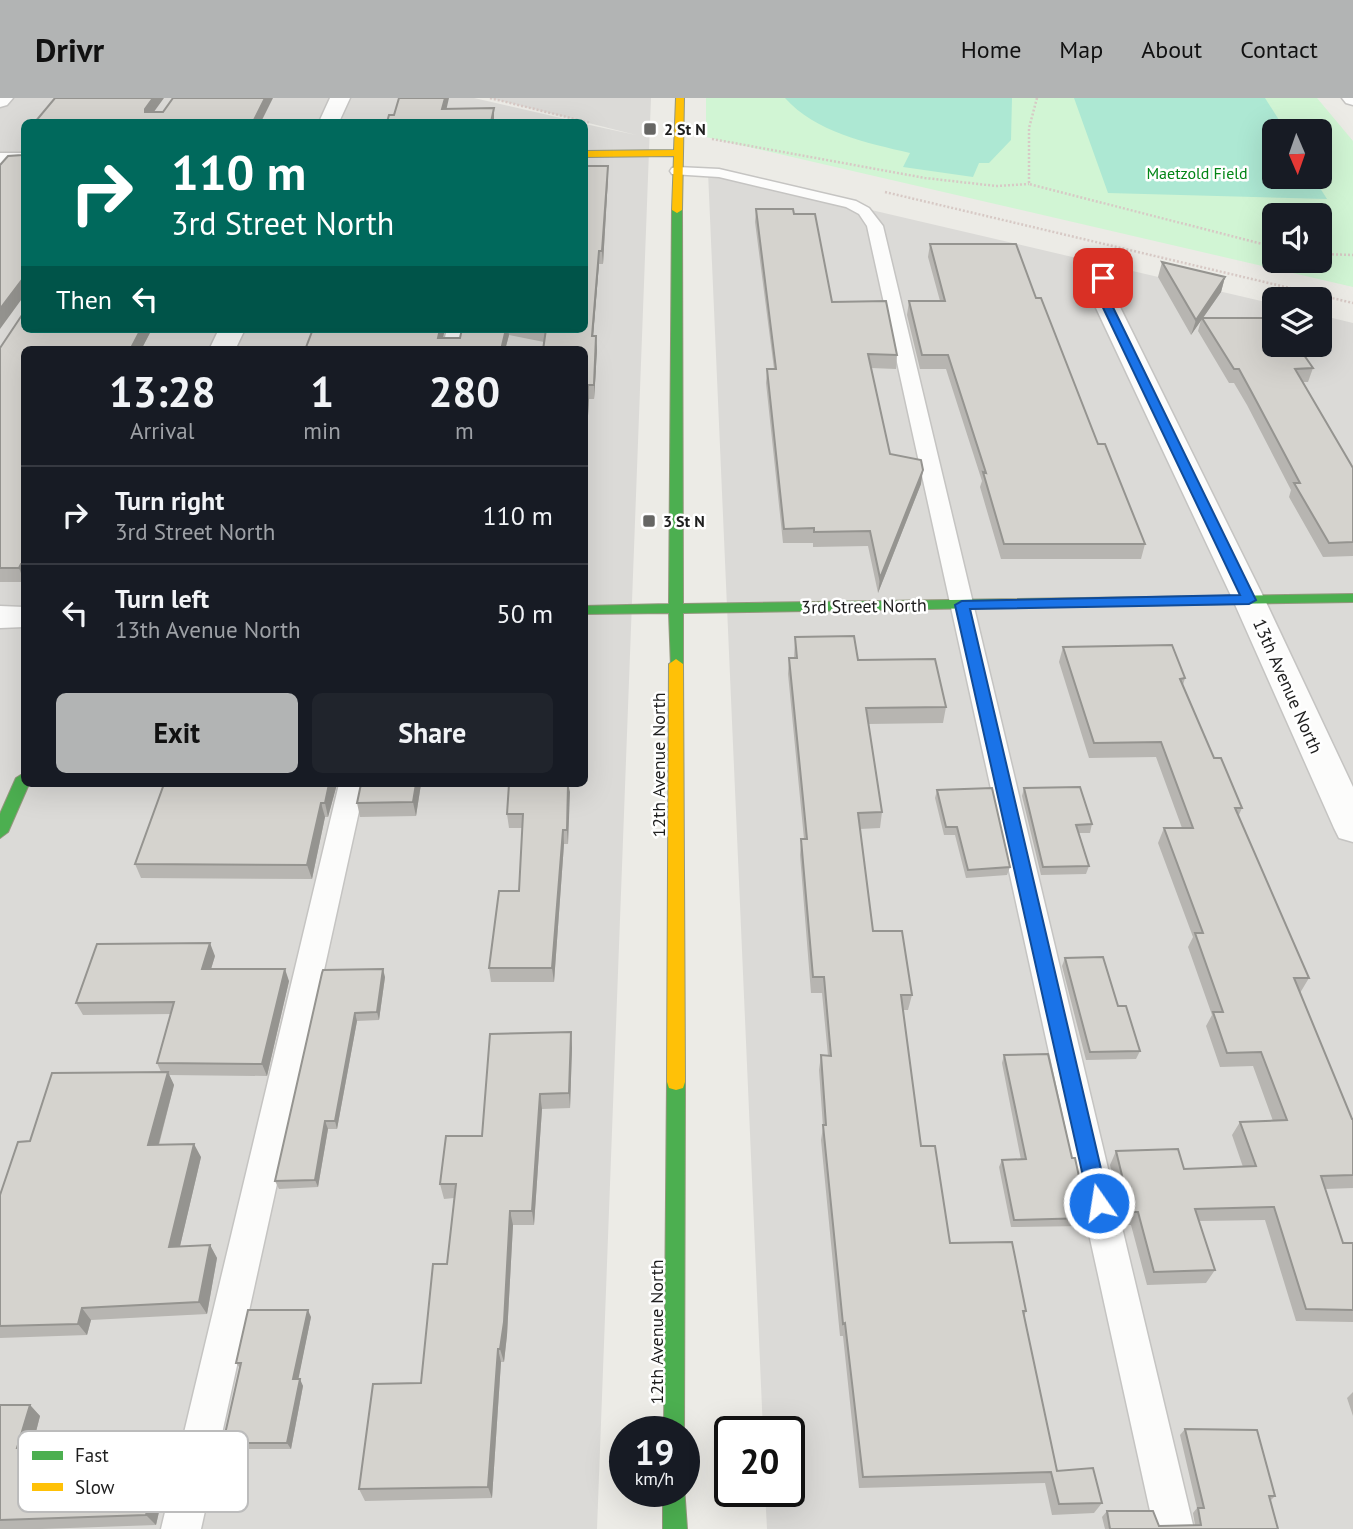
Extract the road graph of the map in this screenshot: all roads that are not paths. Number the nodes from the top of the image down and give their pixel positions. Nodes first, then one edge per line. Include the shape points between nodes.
1 (340, 98) edge
2 (680, 98) edge
3 (330, 119) edge
4 (588, 154) edge
5 (0, 159) edge
6 (21, 159) edge
7 (677, 162) junction
8 (1103, 278) dead end
9 (1353, 598) edge
10 (1249, 600) junction
11 (962, 605) junction
12 (678, 609) junction
13 (588, 610) edge
14 (0, 617) edge
15 (21, 617) edge
16 (21, 785) edge
17 (351, 787) edge
18 (1353, 828) edge
19 (0, 832) edge
20 (675, 1416) edge
21 (203, 1431) edge
22 (675, 1507) edge
23 (675, 1529) edge
24 (1174, 1529) edge

1 - 3 street
2 - 7 street, 12th Avenue North
4 - 7 street
5 - 6 street
7 - 11 lane via 851,204 871,218
7 - 12 street, 12th Avenue North
8 - 10 street, 13th Avenue North via 1101,293
9 - 10 street, 3rd Street North
10 - 11 street, 3rd Street North
10 - 18 street, 13th Avenue North
11 - 12 street, 3rd Street North
11 - 24 lane
12 - 13 street, 3rd Street North
12 - 20 street, 12th Avenue North
14 - 15 street
16 - 19 street
17 - 21 lane
22 - 23 street

